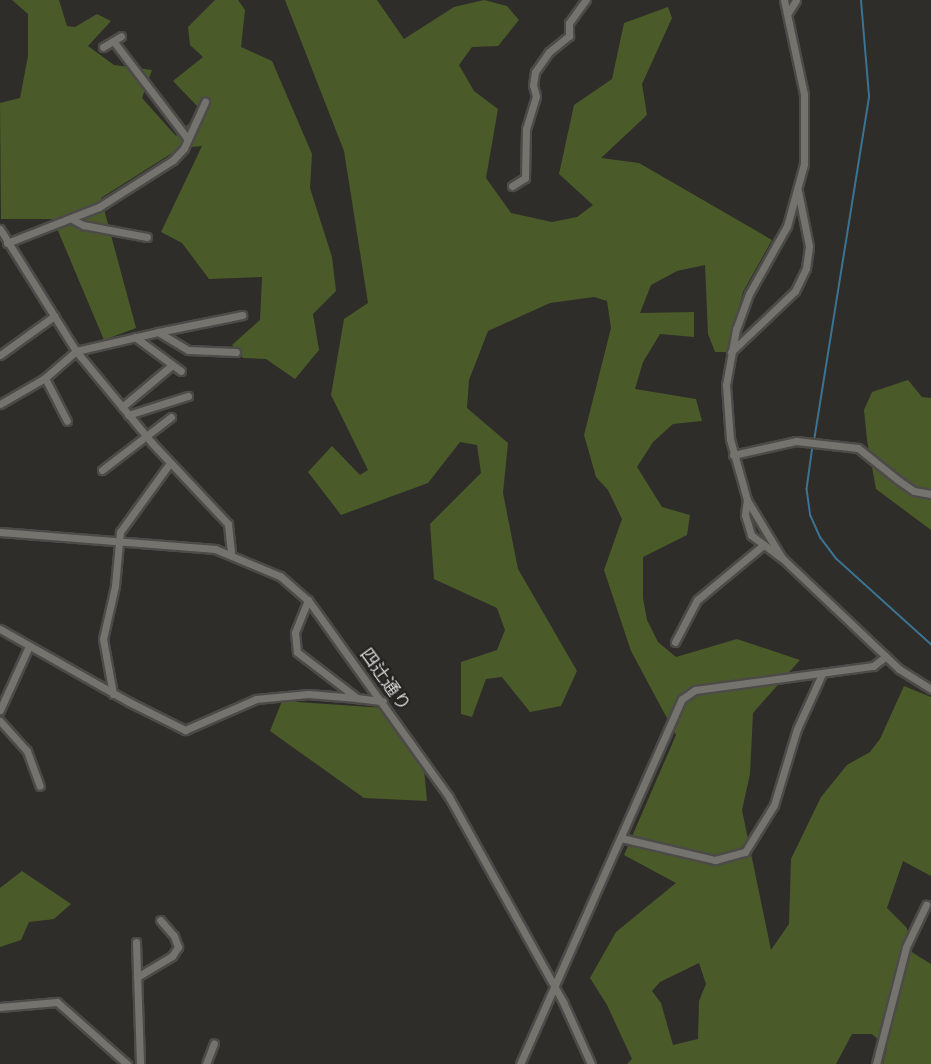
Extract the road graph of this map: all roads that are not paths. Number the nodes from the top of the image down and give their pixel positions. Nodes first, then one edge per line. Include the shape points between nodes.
1 (586, 0) edge
2 (784, 0) edge
3 (796, 0) edge
4 (788, 13) junction
5 (122, 36) dead end
6 (114, 42) junction
7 (103, 47) dead end
8 (205, 102) dead end
9 (188, 138) junction
10 (512, 186) dead end
11 (798, 189) junction
12 (72, 219) junction
13 (0, 230) edge
14 (147, 237) dead end
15 (4, 239) edge
16 (242, 315) dead end
17 (54, 316) junction
18 (158, 332) junction
19 (135, 337) junction
20 (76, 351) junction
21 (236, 352) dead end
22 (731, 352) junction
23 (0, 355) edge
24 (172, 365) junction
25 (181, 371) dead end
26 (45, 378) junction
27 (188, 396) dead end
28 (0, 404) edge
29 (122, 407) junction
30 (129, 415) junction
31 (171, 417) dead end
32 (67, 422) dead end
33 (146, 436) junction
34 (733, 455) junction
35 (170, 464) junction
36 (102, 470) dead end
37 (931, 494) edge
38 (747, 500) junction
39 (0, 532) edge
40 (120, 541) junction
41 (762, 546) junction
42 (231, 553) junction
43 (782, 558) junction
44 (308, 600) junction
45 (0, 629) edge
46 (675, 642) dead end
47 (29, 646) junction
48 (885, 657) junction
49 (822, 674) junction
50 (931, 689) edge
51 (113, 693) junction
52 (357, 698) junction
53 (383, 702) junction
54 (0, 710) edge
55 (0, 721) edge
56 (40, 786) dead end
57 (621, 838) junction
58 (926, 905) dead end
59 (160, 920) dead end
60 (136, 942) dead end
61 (137, 977) junction
62 (553, 990) junction
63 (0, 1007) edge
64 (214, 1043) dead end
65 (127, 1064) edge
66 (140, 1064) edge
67 (206, 1064) edge
68 (520, 1064) edge
69 (591, 1064) edge
70 (876, 1064) edge

1 - 10 street via 569,23 569,36 549,52 535,72 532,85 536,96 526,129 525,178
2 - 4 street
3 - 4 street
4 - 11 street via 806,111 804,164
5 - 6 street
6 - 7 street
6 - 9 street
8 - 9 street
9 - 12 street via 173,160 99,207
11 - 22 street via 787,226 743,309
11 - 22 street via 809,246 806,268 795,291
12 - 14 street via 83,225
12 - 15 street
13 - 15 street
15 - 17 street
16 - 18 street
17 - 20 street
17 - 23 street
18 - 19 street
18 - 21 street via 188,350
19 - 20 street
19 - 24 street
20 - 26 street
20 - 29 street
22 - 34 street via 726,409
24 - 25 street
24 - 29 street
26 - 28 street
26 - 32 street
27 - 30 street
29 - 30 street
30 - 33 street
31 - 33 street
33 - 35 street
33 - 36 street
34 - 37 street via 796,441 858,448 914,491
34 - 38 street
35 - 40 street via 124,523
35 - 42 street via 228,524
38 - 41 street via 747,525
38 - 43 street
39 - 40 street, 四辻通り
40 - 42 street, 四辻通り
40 - 51 street via 103,639
41 - 43 street
41 - 46 street via 697,600
42 - 44 street, 四辻通り via 280,576
43 - 48 street
44 - 52 street via 295,633 297,652
44 - 53 street, 四辻通り
45 - 47 street
47 - 51 street
47 - 54 street
48 - 49 street via 873,666
48 - 50 street
49 - 57 street via 688,693 675,713
49 - 57 street via 797,729 774,805 745,852 715,860
51 - 52 street via 185,730 256,699 297,694
52 - 53 street
53 - 62 street, 四辻通り via 449,797
55 - 56 street via 27,751
57 - 62 street
58 - 70 street via 906,947
59 - 61 street via 178,947 171,956
60 - 61 street
61 - 66 street
62 - 68 street
62 - 69 street, 四辻通り via 563,1002
63 - 65 street via 57,1002
64 - 67 street

